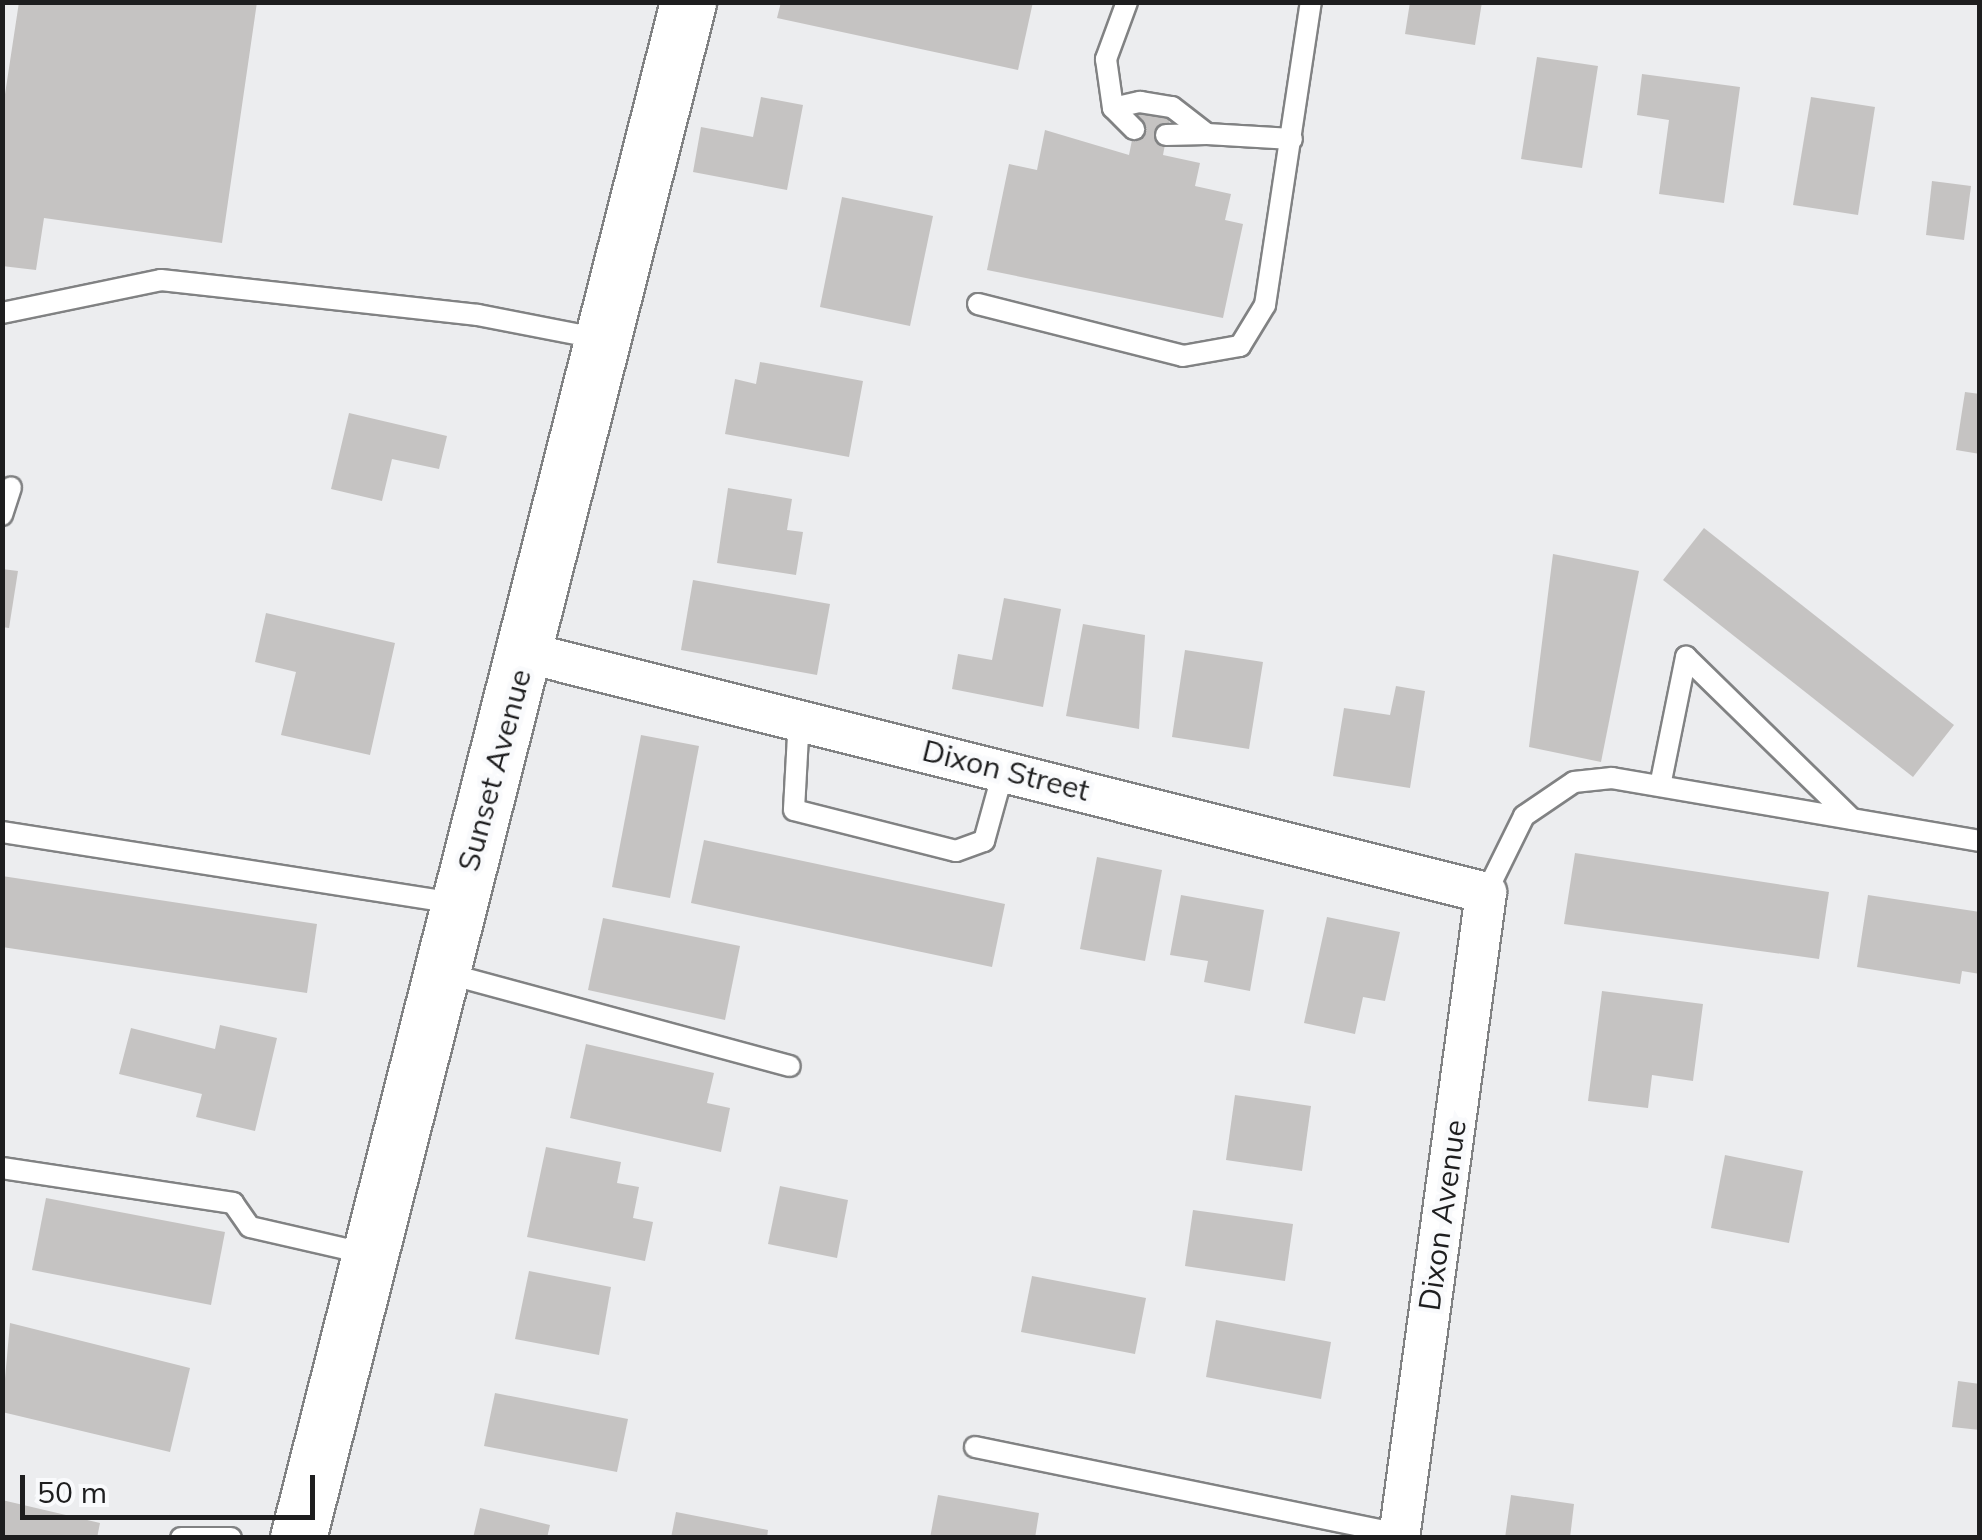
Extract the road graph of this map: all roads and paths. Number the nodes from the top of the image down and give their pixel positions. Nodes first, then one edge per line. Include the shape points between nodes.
1 (688, 2) edge
2 (1127, 2) edge
3 (1311, 2) edge
4 (1113, 108) junction
5 (1134, 130) dead end
6 (1207, 134) junction
7 (1166, 135) dead end
8 (1292, 139) junction
9 (978, 304) dead end
10 (2, 313) edge
11 (602, 339) junction
12 (12, 487) dead end
13 (2, 514) edge
14 (524, 652) junction
15 (799, 717) junction
16 (1004, 769) junction
17 (1660, 786) junction
18 (1852, 819) junction
19 (2, 832) edge
20 (1980, 840) edge
21 (1486, 893) junction
22 (459, 903) junction
23 (443, 973) junction
24 (790, 1066) dead end
25 (2, 1168) edge
26 (370, 1254) junction
27 (975, 1448) dead end
28 (1399, 1536) edge
29 (182, 1538) edge
30 (230, 1538) edge
31 (298, 1538) edge

1 - 11 main road, Sunset Avenue
2 - 4 lane via 1106,59
3 - 8 lane
4 - 5 lane
4 - 6 lane via 1172,107
6 - 7 lane
6 - 8 lane
8 - 9 lane via 1265,306 1240,346 1182,356
10 - 11 lane via 161,280 326,295
11 - 14 main road, Sunset Avenue
12 - 13 lane
14 - 15 street, Dixon Street
14 - 22 main road, Sunset Avenue
15 - 16 street, Dixon Street
15 - 16 lane via 794,810 956,851 984,841
16 - 21 street, Dixon Street
17 - 18 lane
17 - 18 lane via 1686,658
17 - 21 lane via 1612,778 1546,794
18 - 20 lane
19 - 22 lane
21 - 28 street, Dixon Avenue
22 - 23 main road, Sunset Avenue
23 - 24 lane
23 - 26 main road, Sunset Avenue
25 - 26 lane via 233,1204 250,1227
26 - 31 main road, Sunset Avenue
27 - 28 lane
29 - 30 lane

